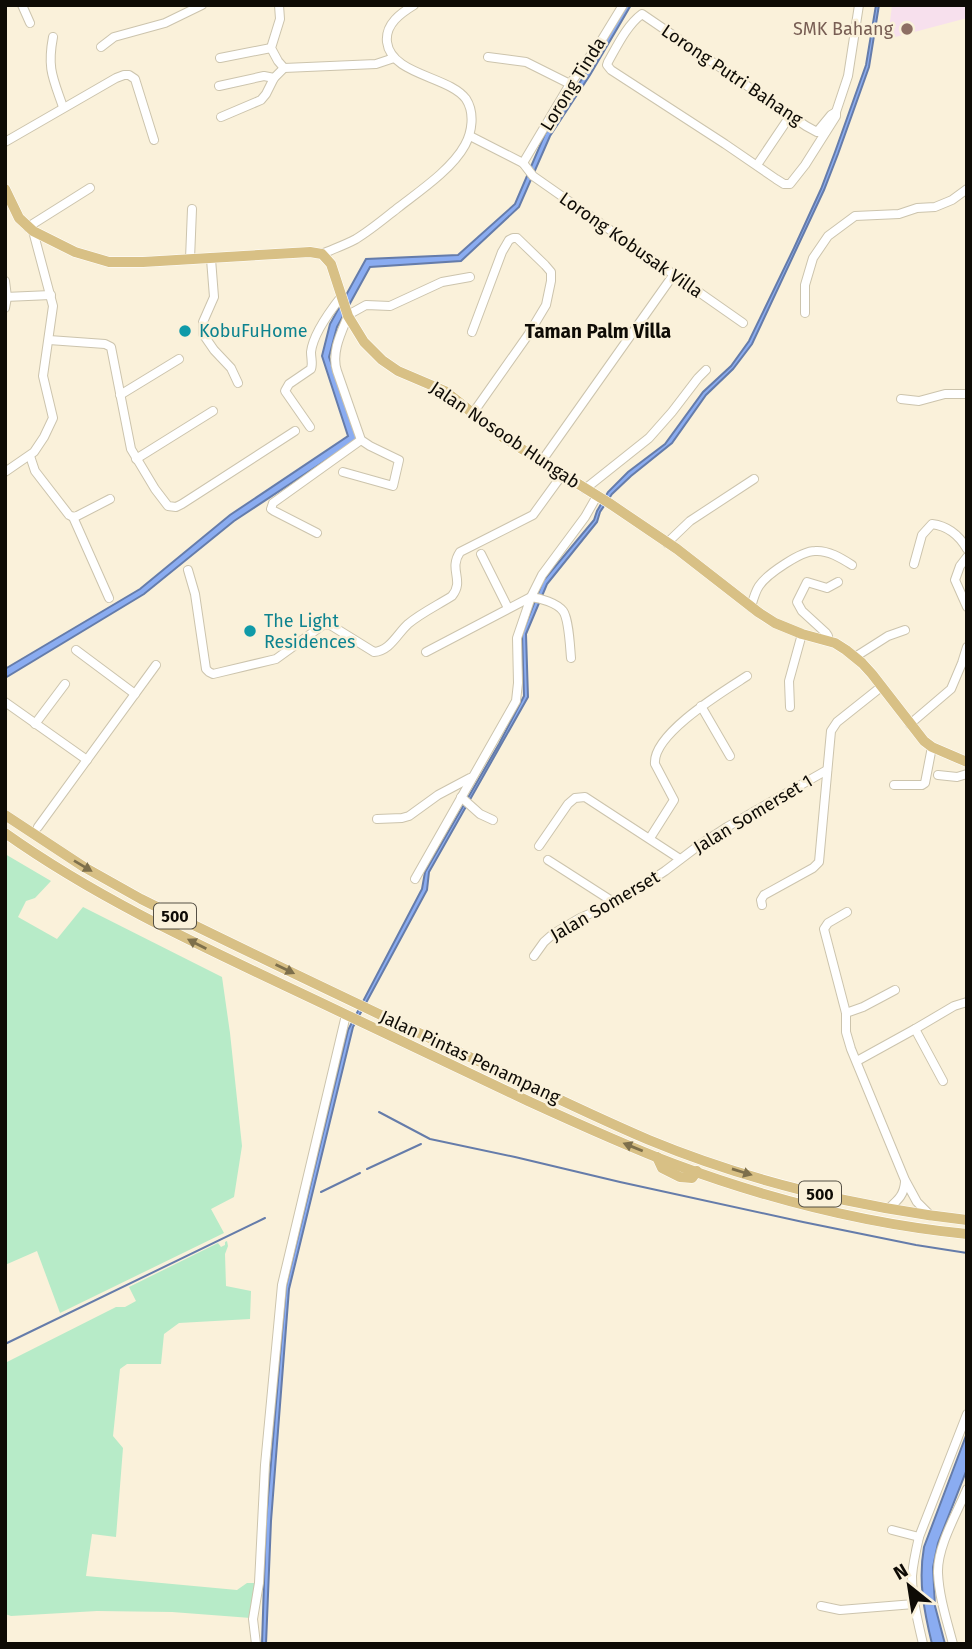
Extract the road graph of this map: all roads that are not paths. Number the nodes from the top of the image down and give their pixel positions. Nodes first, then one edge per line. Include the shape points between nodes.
1 (22, 5) edge
2 (202, 5) edge
3 (279, 5) edge
4 (414, 5) edge
5 (623, 5) edge
6 (859, 5) edge
7 (30, 23) dead end
8 (53, 37) dead end
9 (101, 47) dead end
10 (271, 48) junction
11 (488, 57) dead end
12 (220, 58) dead end
13 (394, 58) junction
14 (284, 68) junction
15 (274, 78) junction
16 (570, 84) junction
17 (219, 86) dead end
18 (63, 107) junction
19 (789, 116) junction
20 (221, 117) dead end
21 (821, 133) junction
22 (470, 136) junction
23 (154, 140) dead end
24 (5, 142) edge
25 (757, 165) junction
26 (528, 170) junction
27 (90, 188) dead end
28 (967, 188) edge
29 (5, 189) edge
30 (192, 209) dead end
31 (31, 229) junction
32 (322, 254) junction
33 (190, 259) junction
34 (211, 259) junction
35 (674, 274) junction
36 (470, 277) dead end
37 (5, 281) edge
38 (51, 295) junction
39 (6, 297) edge
40 (342, 299) junction
41 (5, 308) edge
42 (806, 313) dead end
43 (348, 315) junction
44 (743, 323) dead end
45 (472, 331) dead end
46 (49, 340) junction
47 (179, 359) dead end
48 (706, 370) dead end
49 (238, 383) dead end
50 (967, 394) edge
51 (120, 395) junction
52 (901, 400) dead end
53 (214, 411) dead end
54 (473, 413) junction
55 (310, 427) dead end
56 (295, 431) dead end
57 (361, 440) junction
58 (30, 456) junction
59 (136, 459) junction
60 (541, 462) junction
61 (5, 472) edge
62 (343, 472) dead end
63 (562, 475) junction
64 (754, 479) dead end
65 (585, 489) junction
66 (110, 499) dead end
67 (602, 499) junction
68 (73, 517) junction
69 (317, 533) dead end
70 (667, 543) junction
71 (967, 549) edge
72 (481, 554) dead end
73 (967, 557) edge
74 (852, 565) dead end
75 (914, 565) dead end
76 (188, 570) dead end
77 (838, 582) dead end
78 (109, 598) dead end
79 (536, 598) junction
80 (751, 607) junction
81 (967, 607) edge
82 (508, 608) junction
83 (905, 630) dead end
84 (802, 634) junction
85 (827, 640) junction
86 (967, 647) edge
87 (76, 650) dead end
88 (426, 652) dead end
89 (855, 657) junction
90 (571, 658) dead end
91 (156, 664) dead end
92 (747, 676) dead end
93 (65, 684) dead end
94 (881, 687) junction
95 (135, 694) junction
96 (5, 702) edge
97 (701, 706) junction
98 (790, 707) dead end
99 (35, 723) junction
100 (910, 724) junction
101 (932, 747) junction
102 (730, 756) dead end
103 (87, 760) junction
104 (967, 762) edge
105 (827, 770) junction
106 (967, 774) edge
107 (938, 775) dead end
108 (473, 776) junction
109 (894, 785) dead end
110 (461, 797) junction
111 (5, 815) edge
112 (377, 819) dead end
113 (493, 820) dead end
114 (38, 827) junction
115 (5, 833) edge
116 (650, 838) junction
117 (50, 845) junction
118 (539, 846) dead end
119 (680, 859) junction
120 (548, 860) dead end
121 (415, 879) dead end
122 (615, 903) junction
123 (762, 905) dead end
124 (847, 912) dead end
125 (534, 956) dead end
126 (895, 990) dead end
127 (966, 1002) edge
128 (846, 1013) junction
129 (347, 1015) junction
130 (915, 1029) junction
131 (857, 1061) junction
132 (943, 1081) dead end
133 (677, 1150) junction
134 (697, 1171) junction
135 (905, 1180) junction
136 (848, 1200) junction
137 (889, 1208) junction
138 (931, 1216) junction
139 (967, 1220) edge
140 (891, 1223) junction
141 (967, 1234) edge
142 (967, 1414) edge
143 (967, 1489) edge
144 (892, 1530) dead end
145 (919, 1537) junction
146 (914, 1604) junction
147 (821, 1606) dead end
148 (256, 1644) edge
149 (923, 1644) edge
150 (953, 1644) edge

1 - 7 street
2 - 9 street via 165,23 114,37
3 - 10 street via 280,19
4 - 13 street via 390,26 387,43
5 - 16 street, Lorong Tinda
6 - 21 street, Lorong Putri Bahang via 848,76 836,112
8 - 18 street via 50,66
10 - 12 street
10 - 14 street
11 - 16 street via 526,62
13 - 14 street via 376,64
13 - 22 street via 463,96 472,117
14 - 15 street
15 - 17 street
15 - 20 street via 261,100
16 - 26 street, Lorong Tinda
18 - 23 street via 116,78 133,76
18 - 24 street
19 - 21 street, Lorong Putri Bahang
19 - 25 street
19 - 25 street, Lorong Putri Bahang via 646,16 638,18 622,39 608,62 611,70
21 - 25 street, Lorong Putri Bahang via 790,184
22 - 26 street, Lorong Kobusak Villa
22 - 32 street via 453,162 425,186 358,238
26 - 35 street, Lorong Kobusak Villa
27 - 31 street
28 - 42 street via 935,207 855,216 828,236 813,258 805,285
29 - 31 main road via 19,218
30 - 33 street
31 - 33 main road via 108,262
31 - 38 street
32 - 34 main road
32 - 40 main road, Jalan Nosoob Hungab via 331,264
33 - 34 main road
34 - 49 street via 214,297 202,322 203,334
35 - 44 street, Lorong Kobusak Villa
35 - 60 street
36 - 43 street via 442,282 390,306 366,305
37 - 39 street
38 - 39 street
38 - 46 street
39 - 41 street
40 - 43 main road, Jalan Nosoob Hungab
40 - 55 street via 314,342 311,369 285,391
43 - 54 main road, Jalan Nosoob Hungab via 364,342 382,360 438,387
43 - 57 street via 335,365
45 - 54 street via 502,252 509,240 517,239 551,272 546,305
46 - 51 street via 109,345
46 - 58 street via 43,376 53,418
47 - 51 street
48 - 65 street via 649,438
50 - 52 street
51 - 59 street
53 - 59 street
54 - 60 main road, Jalan Nosoob Hungab
56 - 59 street via 176,507 165,504
57 - 62 street via 399,460 393,486
57 - 69 street via 273,503 271,509
58 - 61 street
58 - 68 street via 41,479
60 - 63 main road, Jalan Nosoob Hungab
63 - 65 main road, Jalan Nosoob Hungab
63 - 76 street via 533,516 460,552 454,562 456,592 409,624 381,652 328,624 276,659 213,674 206,669
64 - 70 street via 690,521
65 - 67 main road, Jalan Nosoob Hungab
66 - 68 street
67 - 70 main road, Jalan Nosoob Hungab
67 - 79 street via 542,575
68 - 78 street
70 - 80 main road, Jalan Nosoob Hungab
71 - 75 street via 958,535 932,524 922,535
72 - 82 street
73 - 81 street via 955,580
74 - 80 street via 828,553 807,552 764,579
77 - 85 street via 827,588 807,582 797,602 826,632
79 - 82 street
79 - 90 street via 563,611
79 - 108 street via 517,638 516,701
80 - 84 main road, Jalan Nosoob Hungab
82 - 88 street
83 - 89 street
84 - 85 main road, Jalan Nosoob Hungab
84 - 98 street via 789,681
85 - 89 main road, Jalan Nosoob Hungab
86 - 100 street via 951,689
87 - 95 street
89 - 94 main road, Jalan Nosoob Hungab
91 - 95 street
92 - 97 street
93 - 99 street
94 - 100 main road, Jalan Nosoob Hungab
94 - 105 street, Jalan Somerset 1 via 833,727
95 - 103 street
96 - 99 street
97 - 102 street
97 - 116 street via 655,755 657,769 674,800
99 - 103 street
100 - 101 main road, Jalan Nosoob Hungab
101 - 104 main road, Jalan Nosoob Hungab
101 - 109 street via 925,783
103 - 114 street
105 - 119 street, Jalan Somerset 1
105 - 123 street, Jalan Somerset 1 via 819,862 764,895
106 - 107 street
108 - 110 street
108 - 112 street via 409,816
110 - 113 street
110 - 121 street
111 - 114 street
111 - 117 main road, Jalan Pintas Penampang / 500
114 - 117 street
129 -> 115 main road, Jalan Pintas Penampang / 500 via 115,901
116 - 118 street via 585,797 575,797
116 - 119 street
117 -> 133 main road, Jalan Pintas Penampang / 500 via 141,899 352,1002
119 - 122 street, Jalan Somerset
120 - 122 street
122 - 125 street, Jalan Somerset via 553,934
124 - 128 street via 824,929
126 - 128 street
127 - 130 street
128 - 131 street via 846,1032
134 -> 129 main road, Jalan Pintas Penampang / 500 via 595,1132
129 - 148 street via 282,1285 253,1619
130 - 131 street
130 - 132 street
131 - 135 street
133 - 134 main road
133 -> 136 main road, Jalan Pintas Penampang / 500
134 - 140 main road, Jalan Pintas Penampang / 500 via 775,1196
135 - 137 street via 903,1193
135 - 138 street
136 - 137 main road, Jalan Pintas Penampang / 500
136 - 140 main road via 856,1212
137 - 138 main road, Jalan Pintas Penampang / 500
138 - 139 main road, Jalan Pintas Penampang / 500
140 - 141 main road, Jalan Pintas Penampang / 500
142 - 145 street
143 - 150 street via 942,1548 938,1571
144 - 145 street
145 - 146 street via 912,1577
146 - 147 street
146 - 149 street

